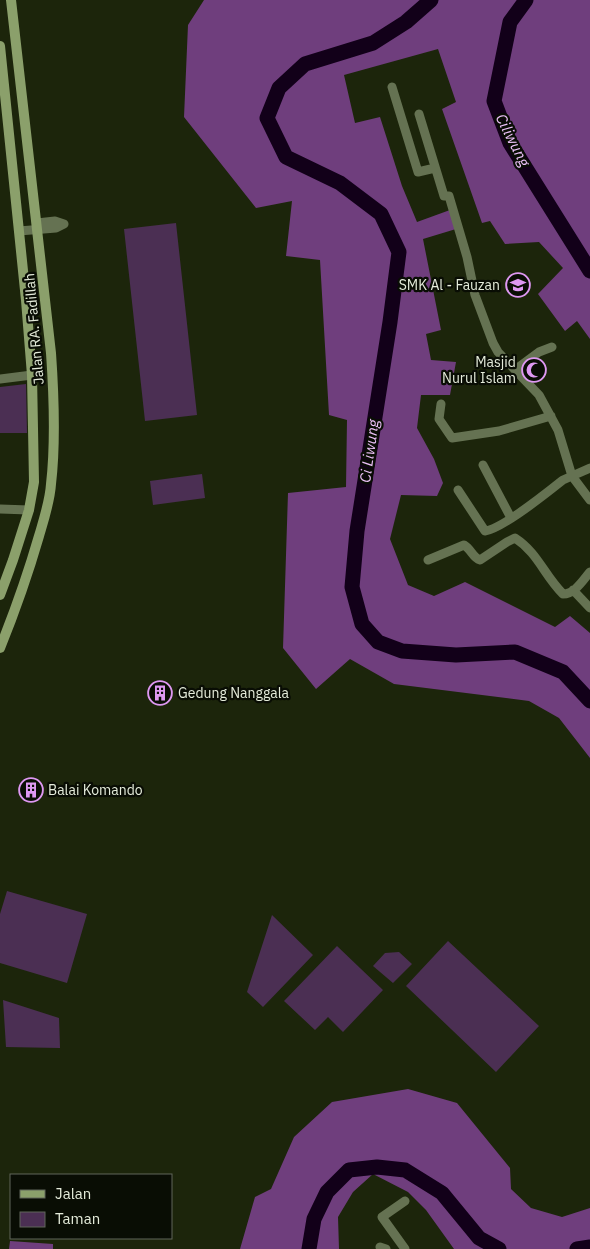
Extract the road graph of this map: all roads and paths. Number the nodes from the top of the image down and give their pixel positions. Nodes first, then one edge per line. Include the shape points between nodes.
1 (11, 0) edge
2 (0, 46) edge
3 (392, 87) dead end
4 (3, 105) edge
5 (419, 114) dead end
6 (0, 128) edge
7 (10, 136) junction
8 (435, 168) junction
9 (38, 227) junction
10 (19, 231) junction
11 (552, 347) dead end
12 (516, 370) junction
13 (32, 375) junction
14 (0, 380) edge
15 (441, 404) dead end
16 (551, 416) junction
17 (483, 465) dead end
18 (590, 468) edge
19 (572, 476) junction
20 (458, 490) dead end
21 (590, 500) edge
22 (0, 509) edge
23 (29, 510) junction
24 (511, 518) junction
25 (428, 560) dead end
26 (590, 572) edge
27 (574, 590) junction
28 (0, 595) edge
29 (590, 608) edge
30 (0, 648) edge
31 (405, 1201) dead end
32 (405, 1249) edge

1 - 9 main road, Jalan RA. Fadillah
2 - 4 main road, Jalan RA. Fadillah
3 - 8 street via 418,172
4 - 7 main road, Jalan RA. Fadillah
5 - 8 street
6 - 7 street
7 - 10 main road, Jalan RA. Fadillah
8 - 12 street via 444,196 449,196 475,295 490,336 498,352
9 - 10 street
9 - 30 main road, Jalan RA. Fadillah via 53,383 51,485 31,564
10 - 13 main road, Jalan RA. Fadillah
11 - 12 street via 539,352
12 - 16 street via 539,395
13 - 14 street
13 - 23 main road, Jalan RA. Fadillah via 34,482
15 - 16 street via 439,419 452,438 499,431
16 - 19 street
17 - 24 street
18 - 19 street
19 - 21 street
19 - 24 street
20 - 24 street via 485,531
22 - 23 street
23 - 28 main road, Jalan RA. Fadillah
25 - 27 street via 464,546 480,560 515,538 535,555 563,594
26 - 27 street
27 - 29 street
31 - 32 street via 382,1218

